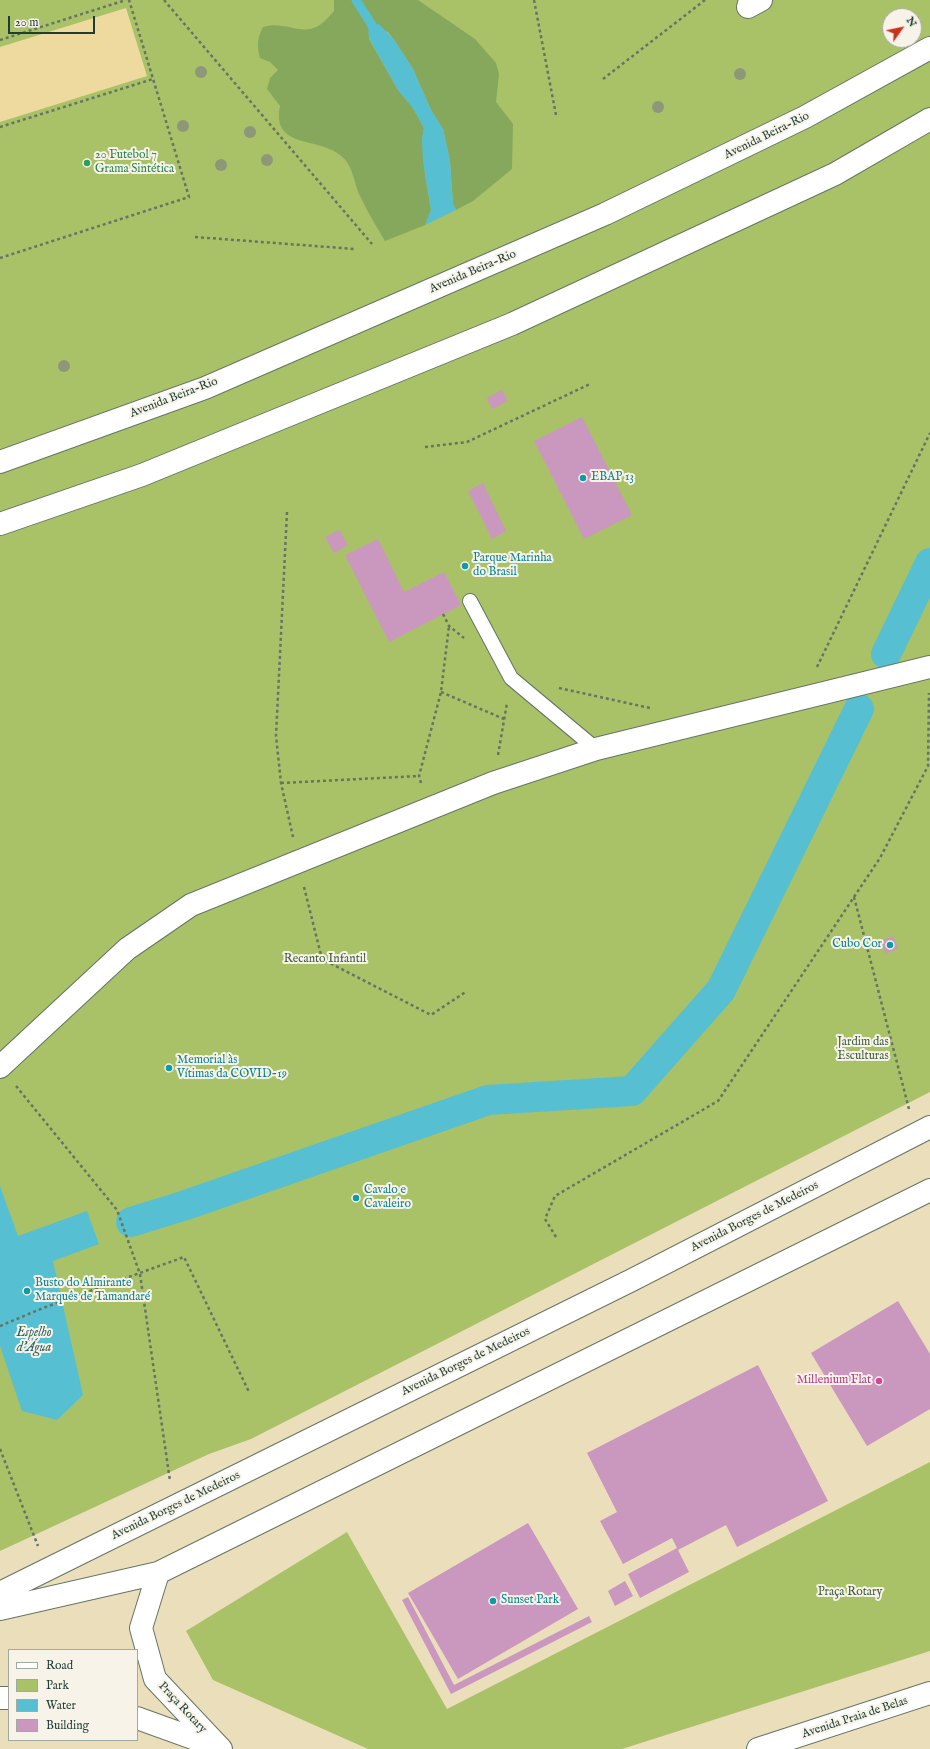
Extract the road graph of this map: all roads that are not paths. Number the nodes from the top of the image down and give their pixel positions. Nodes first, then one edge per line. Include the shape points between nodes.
1 (750, 0) edge
2 (761, 0) edge
3 (930, 48) edge
4 (930, 120) edge
5 (0, 462) edge
6 (0, 524) edge
7 (470, 601) dead end
8 (930, 667) edge
9 (596, 749) junction
10 (0, 1067) edge
11 (923, 1131) edge
12 (930, 1190) edge
13 (158, 1573) junction
14 (0, 1593) edge
15 (0, 1609) edge
16 (930, 1693) edge
17 (138, 1718) edge
18 (221, 1749) edge
19 (758, 1749) edge

1 - 2 main road via 748,7
3 - 5 main road, Avenida Beira-Rio via 805,117 605,214 205,388
4 - 6 main road via 835,174 512,324 142,474
7 - 9 lane via 511,678
8 - 9 main road
9 - 10 main road via 493,783 191,905 127,949
11 - 14 main road, Avenida Borges de Medeiros via 632,1280
12 - 13 main road
13 - 15 main road
13 - 18 main road, Praça Rotary via 141,1628 155,1680
16 - 19 main road, Avenida Praia de Belas
17 - 18 main road, Praça Rotary

